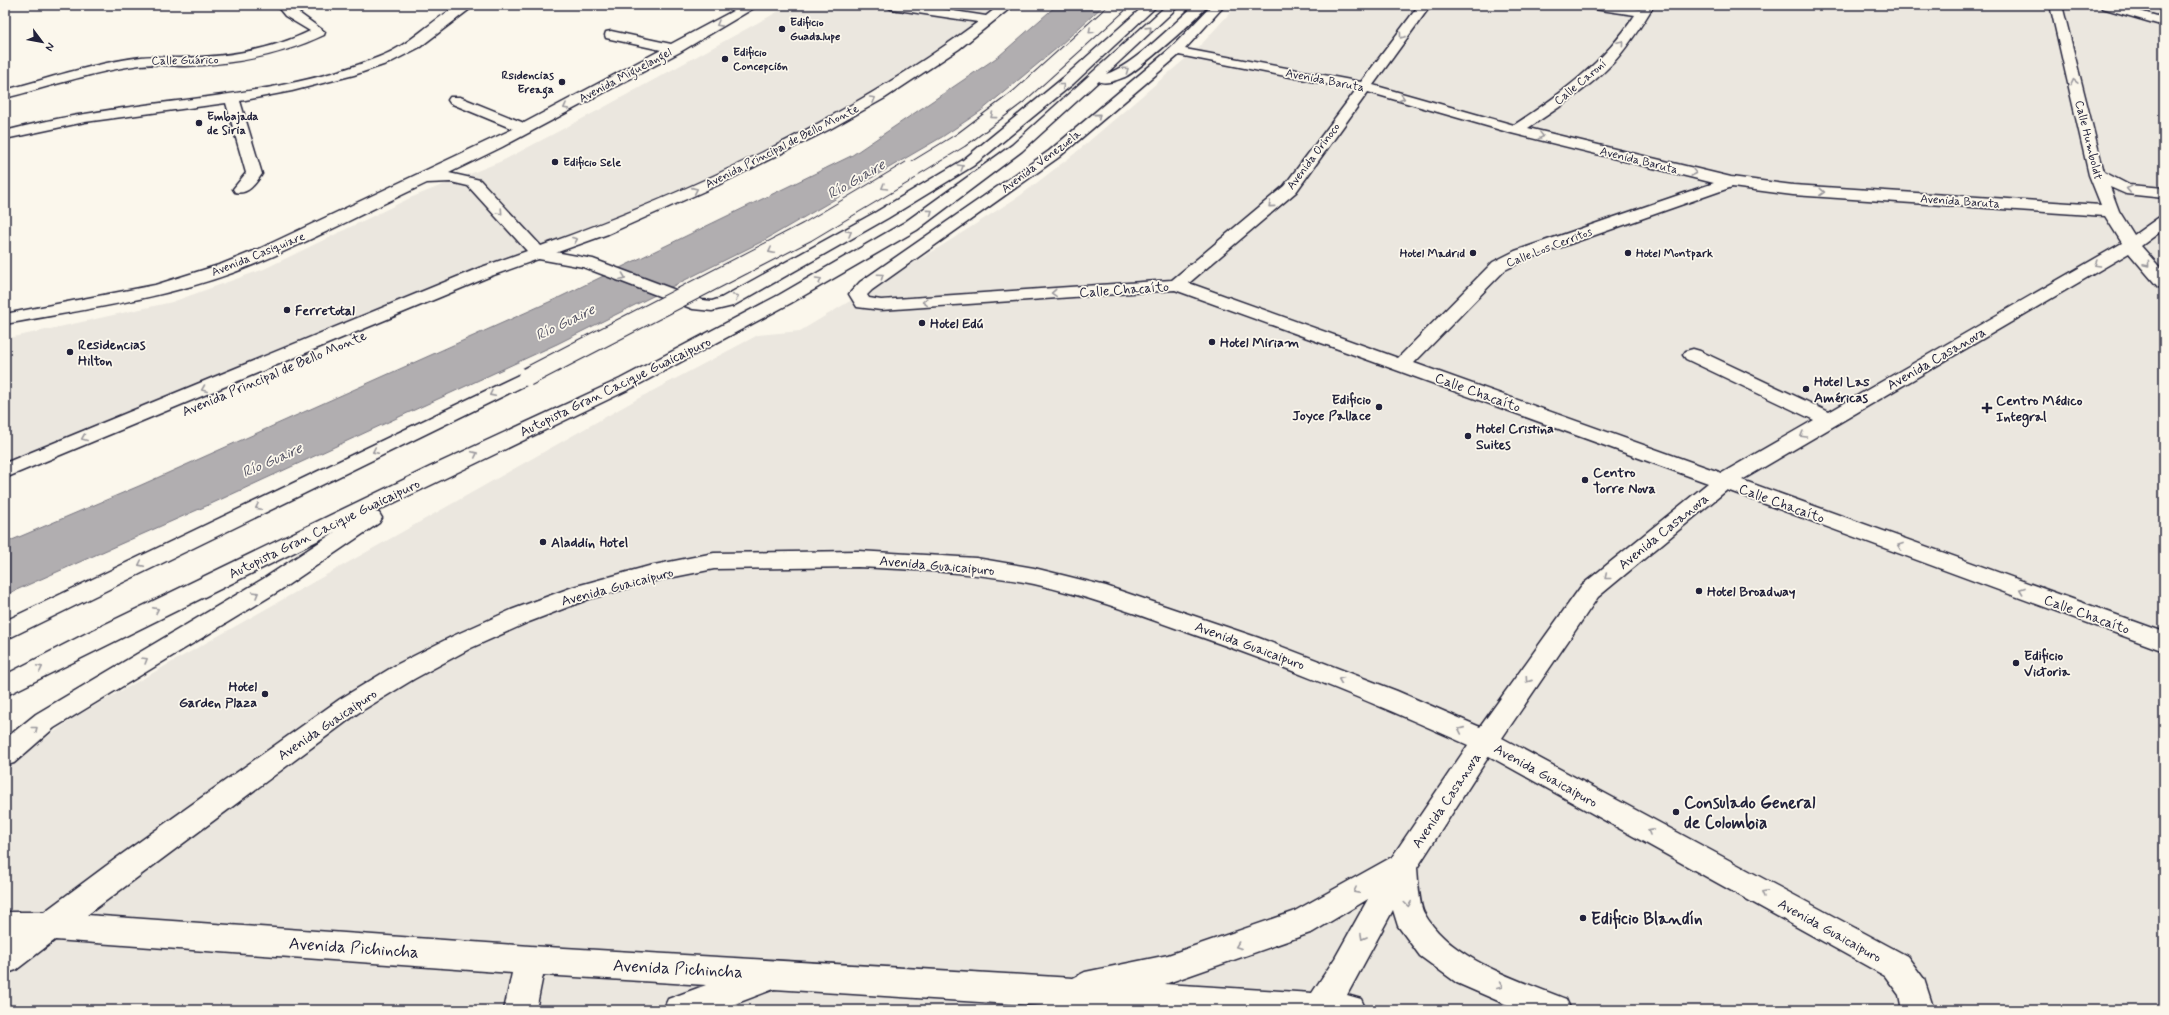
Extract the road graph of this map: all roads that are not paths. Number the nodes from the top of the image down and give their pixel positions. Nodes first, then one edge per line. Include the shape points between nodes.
1 (282, 5) edge
2 (469, 5) edge
3 (753, 5) edge
4 (891, 5) edge
5 (1008, 5) edge
6 (1120, 5) edge
7 (1152, 5) edge
8 (1174, 5) edge
9 (1202, 5) edge
10 (1219, 5) edge
11 (1425, 5) edge
12 (1594, 5) edge
13 (2056, 5) edge
14 (2106, 5) edge
15 (1645, 9) edge
16 (989, 20) junction
17 (2164, 22) edge
18 (611, 35) dead end
19 (674, 49) junction
20 (1176, 51) junction
21 (1089, 84) junction
22 (1364, 87) junction
23 (5, 94) edge
24 (232, 99) junction
25 (455, 100) dead end
26 (525, 129) junction
27 (1516, 130) junction
28 (5, 135) edge
29 (497, 144) junction
30 (2096, 175) junction
31 (1731, 182) junction
32 (474, 183) junction
33 (408, 186) junction
34 (241, 189) dead end
35 (2164, 194) edge
36 (2111, 211) junction
37 (2164, 221) edge
38 (2131, 245) junction
39 (539, 254) junction
40 (2164, 283) edge
41 (1177, 285) junction
42 (863, 303) joint
43 (5, 319) edge
44 (1693, 355) dead end
45 (1402, 365) junction
46 (1830, 420) junction
47 (5, 471) edge
48 (440, 471) junction
49 (1724, 481) junction
50 (5, 486) edge
51 (5, 631) edge
52 (2164, 642) edge
53 (5, 686) edge
54 (1485, 741) junction
55 (5, 755) edge
56 (1402, 866) junction
57 (5, 926) edge
58 (49, 926) junction
59 (5, 960) edge
60 (530, 960) junction
61 (777, 974) junction
62 (1070, 1002) edge
63 (1319, 1009) edge
64 (520, 1010) edge
65 (679, 1010) edge
66 (1350, 1010) edge
67 (1555, 1010) edge
68 (1918, 1010) edge

1 - 23 main road, Calle Guárico via 319,32 278,50 249,56 183,62 143,61 112,66
2 - 24 main road via 447,17 401,52 328,78
3 -> 19 main road, Avenida Miguelangel
4 - 16 main road
5 - 16 main road, Avenida Principal de Bello Monte
6 -> 51 main road, bridge via 1018,97 961,140 806,232 527,377
39 -> 7 main road via 587,263 699,305 712,306 727,302 882,215 968,163 1068,81
21 -> 8 main road, Autopista Gran Cacique Guaicaipuro
21 -> 9 main road via 1121,74 1190,18
10 - 20 main road, Avenida Venezuela
11 -> 22 main road, Avenida Orinoco
12 - 15 main road
30 -> 13 main road, Calle Humboldt
14 - 17 main road
27 -> 15 main road, Calle Caroní via 1603,65
39 -> 16 main road, Avenida Principal de Bello Monte via 602,230 712,182 825,126 925,66
18 - 19 main road
19 -> 26 main road, Avenida Miguelangel
20 - 22 main road, Avenida Baruta
42 -> 20 main road, Avenida Venezuela via 858,294 866,286 1054,154
48 -> 21 main road, Autopista Gran Cacique Guaicaipuro via 695,348 911,226 1017,148
22 -> 27 main road, Avenida Baruta
22 -> 41 main road, Avenida Orinoco via 1290,189
24 - 28 main road via 73,119
24 - 34 main road via 254,174
25 - 26 main road
26 - 29 main road, Avenida Miguelangel
27 -> 31 main road, Avenida Baruta
29 - 32 main road via 474,165
29 - 33 main road, Avenida Casiquiare
35 -> 30 main road via 2126,189
30 - 36 main road, Calle Humboldt
31 -> 36 main road, Avenida Baruta via 1793,190
31 - 45 main road, Calle Los Cerritos via 1521,255 1499,266
32 - 33 main road via 441,177
32 -> 39 main road
33 - 43 main road, Avenida Casiquiare via 265,253 190,281 151,292
36 - 38 main road, Calle Humboldt
37 - 38 main road, Avenida Casanova
38 -> 40 main road, Calle Humboldt
38 -> 46 main road, Avenida Casanova
39 -> 47 main road, Avenida Principal de Bello Monte via 513,261
39 - 50 main road, Avenida Principal de Bello Monte via 496,279
41 -> 42 main road, Calle Chacaíto via 881,305
41 - 45 main road, Calle Chacaíto
44 - 46 main road
45 - 49 main road, Calle Chacaíto
46 -> 49 main road, Avenida Casanova
53 -> 48 main road, Autopista Gran Cacique Guaicaipuro
55 -> 48 main road via 45,721 272,585
52 -> 49 main road, Calle Chacaíto
49 -> 54 main road, Avenida Casanova via 1590,591
54 - 56 main road, Avenida Casanova
54 -> 58 main road, Avenida Guaicaipuro via 1388,698 1250,644 1098,592 1034,576 976,566 858,559 714,561 649,574 581,593 462,642 405,672 350,706
68 -> 54 main road, Avenida Guaicaipuro via 1913,989 1896,966
56 -> 62 main road via 1302,922
56 -> 63 main road, Avenida Casanova via 1346,968
56 -> 67 main road via 1409,917 1431,946 1468,973
57 - 58 main road, Avenida Pichincha
58 - 59 main road, Avenida Guaicaipuro
58 - 60 main road, Avenida Pichincha
60 - 61 main road, Avenida Pichincha
60 - 64 main road
61 - 62 main road, Avenida Pichincha
61 - 65 main road
62 - 63 main road, Avenida Pichincha
63 - 66 main road, Avenida Pichincha

